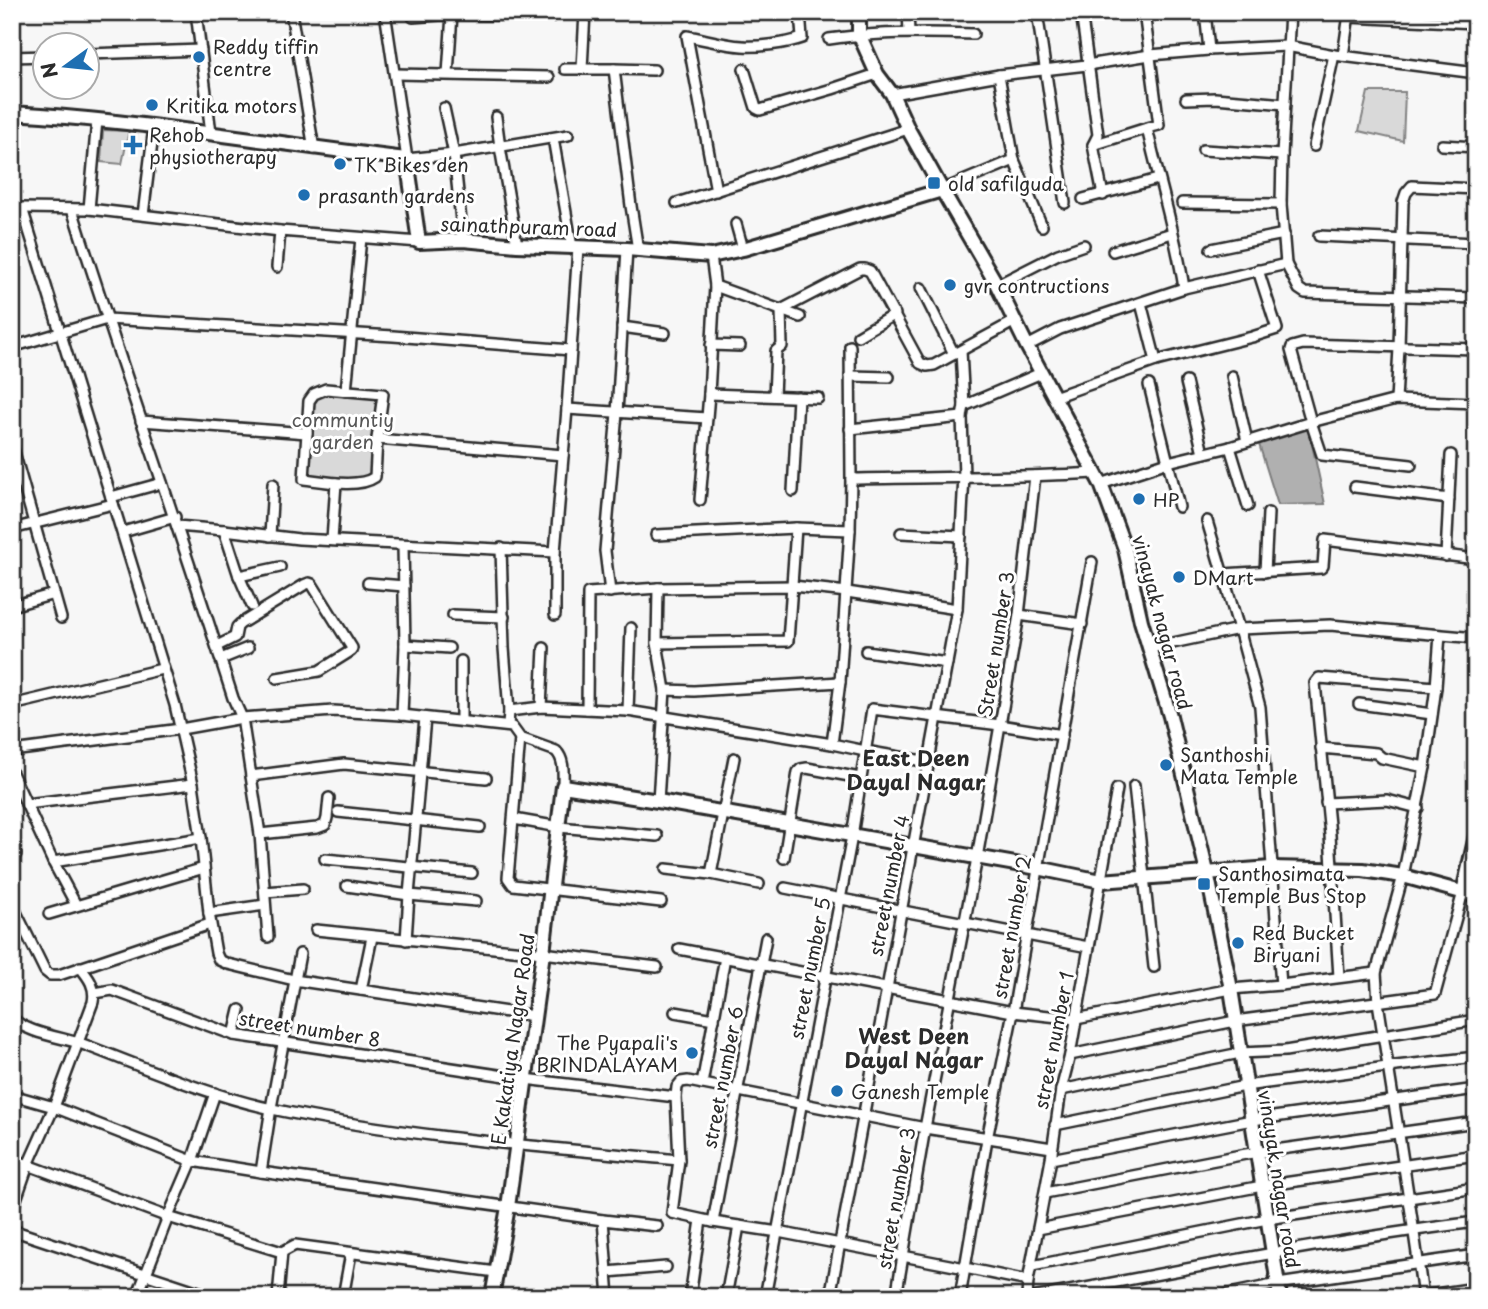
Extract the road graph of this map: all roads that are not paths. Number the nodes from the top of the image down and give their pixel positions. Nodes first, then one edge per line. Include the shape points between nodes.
1 (196, 12) edge
2 (291, 12) edge
3 (385, 12) edge
4 (585, 12) edge
5 (800, 12) edge
6 (859, 12) edge
7 (908, 12) edge
8 (1037, 12) edge
9 (1081, 12) edge
10 (1144, 12) edge
11 (1205, 12) edge
12 (1290, 12) edge
13 (452, 13) edge
14 (1349, 15) edge
15 (553, 16) dead end
16 (1406, 16) edge
17 (413, 17) dead end
18 (1456, 17) edge
19 (1476, 23) edge
20 (909, 32) junction
21 (859, 34) junction
22 (973, 34) dead end
23 (828, 40) dead end
24 (1287, 46) junction
25 (201, 50) junction
26 (1209, 50) junction
27 (102, 54) edge
28 (1150, 55) junction
29 (32, 56) edge
30 (1339, 56) junction
31 (12, 57) edge
32 (1087, 65) junction
33 (565, 69) dead end
34 (582, 69) junction
35 (614, 69) junction
36 (654, 69) dead end
37 (744, 69) dead end
38 (1044, 71) junction
39 (1476, 73) edge
40 (395, 74) junction
41 (448, 74) junction
42 (877, 74) junction
43 (999, 75) junction
44 (549, 78) dead end
45 (892, 94) junction
46 (1186, 99) dead end
47 (1285, 104) junction
48 (444, 108) dead end
49 (12, 113) edge
50 (496, 117) dead end
51 (97, 120) junction
52 (154, 127) junction
53 (1147, 128) junction
54 (908, 129) junction
55 (211, 133) junction
56 (568, 135) dead end
57 (553, 138) junction
58 (1093, 145) junction
59 (1442, 145) dead end
60 (1314, 146) dead end
61 (500, 147) junction
62 (1476, 147) edge
63 (314, 149) junction
64 (1203, 150) dead end
65 (454, 154) junction
66 (1282, 155) junction
67 (407, 159) junction
68 (1014, 160) junction
69 (1158, 179) junction
70 (1476, 189) edge
71 (942, 190) junction
72 (716, 191) junction
73 (1103, 195) junction
74 (1083, 199) dead end
75 (677, 203) dead end
76 (1065, 203) dead end
77 (1182, 203) dead end
78 (1281, 204) junction
79 (17, 208) edge
80 (72, 209) junction
81 (89, 209) junction
82 (144, 215) junction
83 (736, 224) dead end
84 (1042, 226) dead end
85 (280, 231) junction
86 (1172, 233) junction
87 (1284, 234) junction
88 (1319, 236) dead end
89 (360, 238) junction
90 (463, 240) junction
91 (1402, 241) junction
92 (418, 242) junction
93 (1476, 243) edge
94 (517, 245) junction
95 (1084, 245) dead end
96 (575, 248) junction
97 (743, 249) junction
98 (1211, 249) dead end
99 (632, 250) junction
100 (1113, 251) dead end
101 (711, 256) junction
102 (1286, 264) junction
103 (277, 267) dead end
104 (1258, 270) junction
105 (997, 285) junction
106 (715, 286) junction
107 (921, 288) dead end
108 (1184, 288) junction
109 (1400, 295) junction
110 (1476, 298) edge
111 (1141, 303) junction
112 (781, 310) junction
113 (895, 314) junction
114 (800, 317) dead end
115 (107, 319) junction
116 (1015, 321) junction
117 (622, 327) junction
118 (59, 333) junction
119 (665, 334) dead end
120 (351, 335) junction
121 (858, 336) dead end
122 (712, 345) junction
123 (740, 346) dead end
124 (849, 346) dead end
125 (1027, 346) junction
126 (12, 347) edge
127 (1399, 348) junction
128 (1476, 349) edge
129 (571, 350) junction
130 (958, 353) junction
131 (1156, 361) junction
132 (1041, 373) junction
133 (850, 376) junction
134 (1232, 376) dead end
135 (890, 377) dead end
136 (1185, 382) dead end
137 (1149, 385) dead end
138 (346, 391) junction
139 (709, 394) junction
140 (774, 396) junction
141 (798, 397) junction
142 (1054, 397) junction
143 (818, 398) dead end
144 (1395, 400) junction
145 (1476, 402) edge
146 (964, 406) junction
147 (567, 409) junction
148 (617, 413) junction
149 (962, 417) junction
150 (707, 418) junction
151 (141, 421) junction
152 (1311, 422) junction
153 (850, 429) junction
154 (307, 433) junction
155 (377, 439) junction
156 (1247, 441) junction
157 (12, 445) edge
158 (1230, 447) junction
159 (1203, 453) junction
160 (1451, 455) dead end
161 (563, 456) junction
162 (1168, 462) junction
163 (1411, 465) dead end
164 (964, 476) junction
165 (1035, 476) junction
166 (1098, 478) junction
167 (852, 479) junction
168 (162, 483) junction
169 (336, 483) junction
170 (273, 485) dead end
171 (1355, 488) dead end
172 (793, 491) dead end
173 (1449, 499) junction
174 (112, 500) junction
175 (700, 500) dead end
176 (1248, 506) dead end
177 (1179, 507) dead end
178 (1268, 513) dead end
179 (1207, 521) dead end
180 (176, 522) junction
181 (34, 525) junction
182 (796, 528) junction
183 (12, 529) edge
184 (224, 530) junction
185 (850, 530) junction
186 (123, 532) junction
187 (901, 533) dead end
188 (656, 535) dead end
189 (270, 536) junction
190 (961, 536) junction
191 (332, 540) junction
192 (402, 546) junction
193 (501, 548) junction
194 (555, 552) junction
195 (1446, 556) junction
196 (1476, 559) edge
197 (1092, 562) dead end
198 (280, 567) dead end
199 (1265, 572) junction
200 (1223, 574) junction
201 (239, 576) junction
202 (368, 583) dead end
203 (404, 586) junction
204 (793, 586) junction
205 (658, 588) junction
206 (610, 592) junction
207 (847, 592) junction
208 (54, 594) junction
209 (15, 605) dead end
210 (251, 606) dead end
211 (957, 610) junction
212 (453, 615) dead end
213 (555, 615) dead end
214 (1019, 615) junction
215 (503, 617) junction
216 (61, 618) dead end
217 (1082, 624) junction
218 (631, 628) dead end
219 (1240, 629) junction
220 (1440, 635) junction
221 (1476, 638) edge
222 (657, 643) junction
223 (405, 645) junction
224 (217, 646) junction
225 (248, 648) dead end
226 (449, 648) dead end
227 (544, 648) dead end
228 (1149, 648) junction
229 (866, 651) dead end
230 (220, 659) junction
231 (461, 661) dead end
232 (947, 663) junction
233 (162, 669) junction
234 (277, 678) dead end
235 (840, 682) junction
236 (1436, 687) junction
237 (665, 690) junction
238 (1359, 704) dead end
239 (12, 705) edge
240 (541, 707) junction
241 (587, 709) junction
242 (509, 711) junction
243 (628, 711) junction
244 (1432, 714) junction
245 (402, 715) junction
246 (663, 716) junction
247 (936, 717) junction
248 (242, 718) junction
249 (425, 718) junction
250 (461, 721) junction
251 (1000, 724) junction
252 (508, 726) junction
253 (181, 729) junction
254 (1062, 735) junction
255 (520, 738) junction
256 (832, 744) junction
257 (1321, 748) junction
258 (12, 751) edge
259 (865, 751) junction
260 (734, 758) dead end
261 (929, 762) junction
262 (1425, 767) junction
263 (420, 770) junction
264 (12, 774) edge
265 (251, 776) junction
266 (486, 778) dead end
267 (860, 778) junction
268 (193, 784) junction
269 (563, 786) junction
270 (1134, 786) dead end
271 (1117, 789) dead end
272 (329, 798) dead end
273 (658, 801) junction
274 (1326, 803) junction
275 (26, 804) junction
276 (1418, 808) junction
277 (338, 812) dead end
278 (724, 813) junction
279 (514, 819) junction
280 (416, 820) junction
281 (789, 825) junction
282 (480, 827) dead end
283 (559, 827) junction
284 (260, 834) junction
285 (657, 836) dead end
286 (852, 836) junction
287 (1476, 836) edge
288 (201, 838) junction
289 (914, 846) junction
290 (784, 858) dead end
291 (977, 858) junction
292 (325, 859) dead end
293 (53, 862) junction
294 (412, 866) junction
295 (204, 868) junction
296 (1038, 868) junction
297 (1271, 868) junction
298 (666, 869) dead end
299 (1332, 869) junction
300 (472, 873) dead end
301 (1207, 873) junction
302 (711, 874) junction
303 (1403, 876) junction
304 (1143, 878) junction
305 (1101, 881) junction
306 (759, 884) dead end
307 (347, 886) dead end
308 (785, 888) dead end
309 (303, 889) dead end
310 (551, 890) junction
311 (265, 892) junction
312 (1469, 894) edge
313 (409, 895) junction
314 (840, 899) junction
315 (476, 901) dead end
316 (661, 902) dead end
317 (12, 904) edge
318 (76, 905) junction
319 (265, 905) junction
320 (901, 910) junction
321 (209, 913) junction
322 (49, 914) dead end
323 (966, 922) junction
324 (210, 924) junction
325 (316, 930) dead end
326 (1027, 935) junction
327 (268, 937) dead end
328 (372, 937) junction
329 (766, 938) dead end
330 (407, 940) junction
331 (1088, 947) junction
332 (679, 949) dead end
333 (543, 953) junction
334 (300, 954) dead end
335 (725, 957) junction
336 (761, 964) junction
337 (80, 967) junction
338 (657, 967) dead end
339 (1154, 967) dead end
340 (1376, 973) junction
341 (826, 976) junction
342 (1339, 977) junction
343 (294, 980) junction
344 (1282, 985) junction
345 (887, 988) junction
346 (1231, 989) junction
347 (361, 990) junction
348 (95, 993) junction
349 (950, 999) junction
350 (1378, 1002) junction
351 (240, 1010) dead end
352 (675, 1012) dead end
353 (1013, 1012) junction
354 (534, 1016) junction
355 (12, 1017) edge
356 (714, 1019) junction
357 (1076, 1019) junction
358 (1476, 1020) edge
359 (1235, 1021) junction
360 (1383, 1034) junction
361 (234, 1035) junction
362 (78, 1042) junction
363 (284, 1042) junction
364 (1240, 1053) junction
365 (1070, 1055) junction
366 (1476, 1057) edge
367 (1387, 1067) junction
368 (525, 1079) junction
369 (702, 1084) junction
370 (1245, 1086) junction
371 (1476, 1089) edge
372 (1061, 1090) junction
373 (736, 1092) junction
374 (215, 1093) junction
375 (12, 1095) edge
376 (676, 1097) junction
377 (1393, 1100) junction
378 (801, 1104) junction
379 (54, 1107) junction
380 (271, 1108) junction
381 (863, 1116) junction
382 (1252, 1120) junction
383 (1476, 1122) edge
384 (1055, 1125) junction
385 (925, 1128) junction
386 (1398, 1133) junction
387 (987, 1139) junction
388 (517, 1144) junction
389 (1052, 1148) junction
390 (1256, 1153) junction
391 (1476, 1155) edge
392 (12, 1159) edge
393 (1051, 1159) junction
394 (679, 1160) junction
395 (192, 1161) junction
396 (28, 1165) junction
397 (1403, 1165) junction
398 (261, 1172) junction
399 (1262, 1186) junction
400 (1476, 1188) edge
401 (1045, 1193) junction
402 (1407, 1197) junction
403 (508, 1207) junction
404 (12, 1211) edge
405 (168, 1217) junction
406 (1267, 1219) junction
407 (603, 1220) junction
408 (701, 1220) junction
409 (713, 1222) junction
410 (1476, 1222) edge
411 (657, 1226) dead end
412 (739, 1226) junction
413 (1038, 1229) junction
414 (12, 1230) edge
415 (1413, 1230) junction
416 (778, 1232) junction
417 (839, 1244) junction
418 (282, 1252) junction
419 (351, 1253) junction
420 (1272, 1253) junction
421 (1476, 1255) edge
422 (903, 1256) junction
423 (1419, 1263) junction
424 (1032, 1266) junction
425 (666, 1267) dead end
426 (965, 1268) junction
427 (496, 1272) junction
428 (607, 1272) junction
429 (146, 1274) junction
430 (1028, 1281) junction
431 (1476, 1288) edge
432 (1279, 1290) edge
433 (1420, 1296) edge
434 (137, 1297) edge
435 (214, 1297) edge
436 (278, 1297) edge
437 (343, 1297) edge
438 (492, 1297) edge
439 (609, 1297) edge
440 (690, 1297) edge
441 (726, 1297) edge
442 (765, 1297) edge
443 (830, 1297) edge
444 (896, 1297) edge
445 (960, 1297) edge
446 (1027, 1297) edge
447 (1037, 1297) edge
448 (1213, 1297) edge

1 - 25 street
2 - 63 street
3 - 40 street
4 - 34 street
5 - 72 street via 803,33 796,40 741,46 687,36
6 - 21 street, vinayak nagar road
7 - 20 street
8 - 38 street
9 - 32 street
10 - 28 street
11 - 26 street
12 - 24 street
13 - 15 street
13 - 17 street
13 - 41 street
14 - 16 street
14 - 30 street
16 - 18 street
18 - 19 street
20 - 21 street
20 - 22 street
21 - 23 street
21 - 42 street, vinayak nagar road
24 - 26 street
24 - 30 street
24 - 47 street
25 - 27 street
25 - 55 street
26 - 28 street
28 - 32 street
28 - 53 street via 1159,125
29 - 31 street
30 - 39 street
30 - 60 street
32 - 38 street
32 - 58 street via 1098,135
33 - 34 street
34 - 35 street
35 - 36 street
35 - 99 street
37 - 42 street via 760,110
38 - 43 street
38 - 76 street
40 - 41 street
40 - 67 street
41 - 44 street
42 - 45 street, vinayak nagar road
43 - 45 street
43 - 68 street
45 - 54 street, vinayak nagar road
46 - 47 street
47 - 66 street
48 - 65 street
49 - 51 street
50 - 61 street
51 - 52 street
51 - 81 street
52 - 55 street
52 - 82 street
53 - 58 street
53 - 69 street
54 - 71 street, vinayak nagar road
54 - 72 street
55 - 63 street
56 - 57 street
57 - 61 street
57 - 96 street
58 - 73 street
59 - 62 street
61 - 65 street
61 - 94 street
63 - 67 street
64 - 66 street
65 - 67 street
65 - 90 street
66 - 78 street
67 - 92 street, sainathpuram road
68 - 71 street
68 - 84 street
69 - 73 street
69 - 86 street
70 - 91 street via 1412,186 1402,202
71 - 97 street, sainathpuram road
71 - 105 street, vinayak nagar road
72 - 75 street
73 - 74 street
77 - 78 street
78 - 87 street
79 - 80 street
79 - 118 street
80 - 81 street
80 - 115 street
81 - 82 street
82 - 85 street
83 - 97 street
85 - 89 street
85 - 103 street
86 - 100 street
86 - 108 street
87 - 98 street
87 - 102 street
88 - 91 street
89 - 92 street
89 - 120 street
90 - 92 street, sainathpuram road
90 - 94 street, sainathpuram road
91 - 93 street
91 - 109 street
94 - 96 street, sainathpuram road
95 - 105 street
96 - 99 street, sainathpuram road
96 - 129 street
97 - 101 street, sainathpuram road
99 - 101 street, sainathpuram road
99 - 117 street
101 - 106 street
102 - 104 street
102 - 109 street via 1305,293
104 - 108 street
104 - 131 street via 1277,329
105 - 116 street, vinayak nagar road
106 - 112 street
106 - 122 street
107 - 130 street
108 - 111 street
109 - 110 street
109 - 127 street
111 - 125 street via 1060,328
111 - 131 street
112 - 113 street via 865,268
112 - 114 street
112 - 140 street via 782,346 776,351
113 - 121 street
113 - 130 street via 920,363 934,365
115 - 118 street
115 - 120 street
115 - 151 street
116 - 125 street, vinayak nagar road
116 - 130 street
117 - 119 street
117 - 148 street
118 - 126 street
118 - 174 street
120 - 129 street
120 - 138 street
122 - 123 street
122 - 139 street
124 - 133 street
125 - 132 street, vinayak nagar road
127 - 128 street
127 - 144 street
127 - 152 street via 1292,347
129 - 147 street
130 - 146 street, street number 4
131 - 142 street
132 - 142 street, vinayak nagar road
132 - 146 street
133 - 135 street
133 - 153 street
134 - 156 street
136 - 159 street
137 - 162 street
138 - 154 street via 326,389 314,394 309,401
138 - 155 street via 383,394
139 - 140 street
139 - 150 street
140 - 141 street
141 - 143 street
141 - 172 street
142 - 166 street, vinayak nagar road
144 - 145 street
144 - 152 street
146 - 149 street, street number 4
147 - 148 street
147 - 161 street
148 - 150 street
148 - 206 street via 605,551
149 - 153 street
149 - 164 street, street number 4
150 - 175 street
151 - 154 street
151 - 168 street
152 - 156 street
152 - 163 street via 1322,455
153 - 167 street
154 - 169 street via 304,479
155 - 161 street
155 - 169 street via 375,477 364,483
156 - 158 street
157 - 181 street
158 - 159 street
158 - 176 street
159 - 162 street
160 - 173 street
161 - 194 street
162 - 166 street
162 - 177 street
164 - 165 street
164 - 167 street
164 - 190 street, street number 4
165 - 166 street
165 - 214 street, Street number 3
166 - 228 street, vinayak nagar road via 1125,550
167 - 185 street
168 - 174 street
168 - 180 street
169 - 191 street
170 - 189 street
171 - 173 street
173 - 195 street
174 - 181 street
174 - 186 street
178 - 199 street
179 - 200 street
180 - 184 street
180 - 186 street
180 - 224 street
181 - 183 street
181 - 208 street
182 - 185 street
182 - 188 street
182 - 204 street
184 - 189 street
184 - 201 street
185 - 207 street
186 - 233 street
187 - 190 street
189 - 191 street
190 - 211 street, street number 4
191 - 192 street
192 - 193 street
192 - 203 street
193 - 194 street
193 - 215 street
194 - 213 street
195 - 196 street
195 - 199 street via 1325,540 1321,568
197 - 217 street, street number 2
198 - 201 street
199 - 200 street
200 - 219 street
201 - 210 street
202 - 203 street
203 - 223 street
204 - 205 street
204 - 207 street
204 - 222 street via 788,641
205 - 206 street
205 - 222 street
206 - 241 street via 588,593
207 - 211 street
207 - 235 street
208 - 209 street
208 - 216 street
211 - 232 street, street number 4
212 - 215 street
214 - 217 street
214 - 251 street, Street number 3
215 - 242 street
217 - 254 street, street number 2
218 - 243 street
219 - 220 street via 1330,625
219 - 228 street
219 - 297 street via 1260,707
220 - 221 street
220 - 236 street
222 - 237 street
223 - 226 street
223 - 245 street
224 - 230 street
224 - 234 street via 235,637 240,624 312,584 351,651 319,671
225 - 230 street
227 - 240 street
228 - 301 street, vinayak nagar road
229 - 232 street
230 - 248 street
231 - 250 street
232 - 247 street, street number 4
233 - 239 street
233 - 253 street
235 - 237 street
235 - 256 street
236 - 244 street
236 - 257 street via 1319,678 1315,683
237 - 246 street
238 - 244 street
240 - 241 street
240 - 242 street
241 - 243 street
242 - 252 street
243 - 246 street
244 - 262 street
245 - 248 street via 333,711
245 - 249 street
246 - 256 street
246 - 273 street
247 - 251 street
247 - 259 street, street number 5 via 872,709
247 - 261 street, street number 4
248 - 253 street
248 - 265 street
249 - 250 street
249 - 263 street
250 - 252 street
251 - 254 street
251 - 291 street, Street number 3
252 - 255 street
253 - 258 street
253 - 268 street
254 - 296 street, street number 2
255 - 269 street via 561,755
255 - 279 street
256 - 259 street
257 - 262 street via 1376,753
257 - 274 street
259 - 261 street
259 - 267 street, street number 5
260 - 278 street
261 - 289 street, street number 4
262 - 276 street
263 - 265 street via 344,764
263 - 266 street
263 - 280 street
264 - 275 street
265 - 284 street
267 - 281 street via 801,769
267 - 286 street, street number 5
268 - 275 street
268 - 288 street
269 - 273 street
269 - 283 street, E Kakatiya Nagar Road
270 - 304 street
271 - 305 street, street number 1
272 - 284 street via 325,825
273 - 278 street
274 - 276 street via 1387,800
274 - 299 street
275 - 293 street
276 - 303 street
277 - 280 street
278 - 281 street
278 - 302 street
279 - 283 street
279 - 310 street via 510,883
280 - 282 street
280 - 294 street
281 - 286 street
281 - 290 street
283 - 285 street
283 - 310 street, E Kakatiya Nagar Road
284 - 311 street
286 - 289 street
286 - 314 street, street number 5
287 - 312 street
288 - 293 street
288 - 295 street
289 - 291 street
289 - 320 street, street number 4
291 - 296 street
291 - 323 street, street number 3
292 - 294 street
293 - 318 street
294 - 300 street
294 - 313 street
295 - 318 street
295 - 321 street
296 - 305 street
296 - 326 street, street number 2
297 - 299 street
297 - 301 street
297 - 344 street
298 - 302 street
299 - 303 street
299 - 342 street
301 - 304 street
301 - 346 street, vinayak nagar road
302 - 306 street
303 - 312 street
303 - 340 street
304 - 305 street
304 - 339 street
305 - 331 street, street number 1
307 - 313 street
308 - 314 street
309 - 311 street
310 - 316 street
310 - 333 street, E Kakatiya Nagar Road
311 - 319 street
312 - 350 street via 1434,995
313 - 315 street
313 - 330 street
314 - 320 street
314 - 341 street, street number 5
317 - 337 street via 45,971 59,975
318 - 322 street
319 - 321 street
319 - 327 street
320 - 323 street
320 - 345 street, street number 4
321 - 324 street
323 - 326 street
323 - 349 street, street number 3
324 - 337 street
324 - 343 street via 219,960
325 - 328 street
326 - 331 street
326 - 353 street, street number 2
328 - 330 street
328 - 347 street
329 - 336 street, street number 6
330 - 333 street
331 - 357 street, street number 1
332 - 335 street
333 - 338 street
333 - 354 street, E Kakatiya Nagar Road
334 - 343 street
335 - 336 street
335 - 356 street
336 - 341 street
336 - 373 street, street number 6
337 - 348 street
340 - 342 street
340 - 350 street
341 - 345 street
341 - 378 street, street number 5
342 - 344 street
343 - 347 street
343 - 363 street
344 - 346 street
345 - 349 street
345 - 381 street, street number 4
346 - 357 street
346 - 359 street, vinayak nagar road
347 - 354 street
348 - 361 street, street number 8 via 111,989
348 - 362 street
349 - 353 street
349 - 385 street, street number 3
350 - 359 street
350 - 360 street
351 - 361 street
352 - 356 street
353 - 357 street
353 - 387 street, street number 2
354 - 368 street, E Kakatiya Nagar Road
355 - 362 street via 26,1028
356 - 369 street
357 - 365 street, street number 1
358 - 360 street
359 - 364 street, vinayak nagar road
359 - 365 street
360 - 364 street via 1285,1051
360 - 367 street
361 - 363 street, street number 8
362 - 374 street
362 - 379 street
363 - 368 street, street number 8
363 - 380 street
364 - 370 street, vinayak nagar road
364 - 372 street
365 - 372 street, street number 1
366 - 367 street
367 - 370 street
367 - 377 street
368 - 376 street, street number 8
368 - 388 street, E Kakatiya Nagar Road
369 - 373 street
369 - 376 street via 681,1082
370 - 382 street, vinayak nagar road
370 - 384 street
371 - 377 street
372 - 384 street, street number 1
373 - 378 street
373 - 409 street, street number 6
374 - 380 street
374 - 395 street
375 - 379 street
376 - 394 street
377 - 382 street
377 - 386 street
378 - 381 street
378 - 416 street, street number 5
379 - 395 street
379 - 396 street
380 - 388 street via 417,1134
380 - 398 street
381 - 385 street
381 - 417 street, street number 4
382 - 390 street, vinayak nagar road
382 - 393 street
383 - 386 street
384 - 389 street, street number 1
385 - 387 street
385 - 422 street, street number 3
386 - 390 street
386 - 397 street
387 - 389 street
387 - 426 street, street number 2
388 - 394 street
388 - 403 street, E Kakatiya Nagar Road
389 - 393 street, street number 1
390 - 399 street, vinayak nagar road
390 - 401 street
391 - 397 street
392 - 396 street
393 - 401 street, street number 1
394 - 408 street via 672,1213
395 - 398 street
395 - 405 street
396 - 404 street
396 - 405 street
397 - 399 street
397 - 402 street
398 - 403 street
399 - 406 street, vinayak nagar road
399 - 413 street
400 - 402 street
401 - 413 street, street number 1
402 - 406 street
402 - 415 street
403 - 407 street
403 - 427 street, E Kakatiya Nagar Road
405 - 418 street
405 - 429 street
406 - 420 street, vinayak nagar road
406 - 424 street
407 - 411 street
407 - 428 street
408 - 409 street
408 - 440 street
409 - 412 street
410 - 415 street
412 - 416 street
412 - 441 street
413 - 424 street, street number 1
414 - 429 street
415 - 420 street
415 - 423 street
416 - 417 street
416 - 442 street, street number 5
417 - 422 street
417 - 443 street, street number 4
418 - 419 street via 295,1245
418 - 436 street
419 - 427 street
419 - 437 street
420 - 432 street, vinayak nagar road
420 - 447 street
421 - 423 street
422 - 426 street
422 - 444 street, street number 3
423 - 432 street
423 - 433 street
424 - 430 street, street number 1
425 - 428 street
426 - 430 street
426 - 445 street, street number 2
427 - 438 street, E Kakatiya Nagar Road
428 - 439 street
429 - 434 street
429 - 435 street
430 - 446 street, street number 1
431 - 433 street
432 - 448 street

